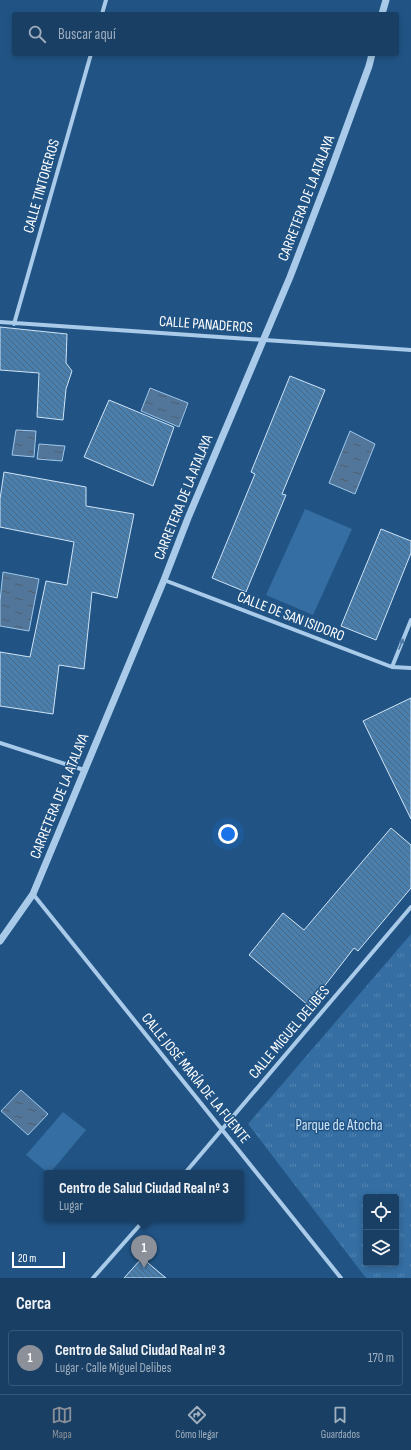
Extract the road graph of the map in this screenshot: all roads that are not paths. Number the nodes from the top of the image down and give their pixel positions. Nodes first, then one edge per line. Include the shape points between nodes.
1 (106, 0) edge
2 (386, 0) edge
3 (103, 12) edge
4 (383, 12) edge
5 (90, 56) edge
6 (372, 56) edge
7 (0, 322) edge
8 (14, 324) junction
9 (262, 340) junction
10 (411, 350) edge
11 (164, 580) junction
12 (411, 620) edge
13 (392, 667) junction
14 (411, 668) edge
15 (0, 743) edge
16 (84, 770) junction
17 (33, 894) junction
18 (411, 907) edge
19 (0, 941) edge
20 (222, 1130) junction
21 (188, 1170) edge
22 (142, 1222) edge
23 (93, 1278) edge
24 (341, 1278) edge

1 - 3 street
2 - 4 street
5 - 8 street, CALLE TINTOREROS
6 - 9 street, CARRETERA DE LA ATALAYA via 326,185
7 - 8 street, CALLE PANADEROS
8 - 9 street, CALLE PANADEROS
9 - 10 street, CALLE PANADEROS
9 - 11 street, CARRETERA DE LA ATALAYA
11 - 13 street, CALLE DE SAN ISIDORO
11 - 16 street, CARRETERA DE LA ATALAYA
13 -> 12 street
13 - 14 street, CALLE DE SAN ISIDORO
15 - 16 street
16 - 17 street, CARRETERA DE LA ATALAYA
17 - 19 street, CARRETERA DE LA ATALAYA
17 - 20 street, CALLE JOSÉ MARÍA DE LA FUENTE
18 - 20 street, CALLE MIGUEL DELIBES
20 - 21 street, CALLE MIGUEL DELIBES
20 - 24 street, CALLE JOSÉ MARÍA DE LA FUENTE
22 - 23 street

